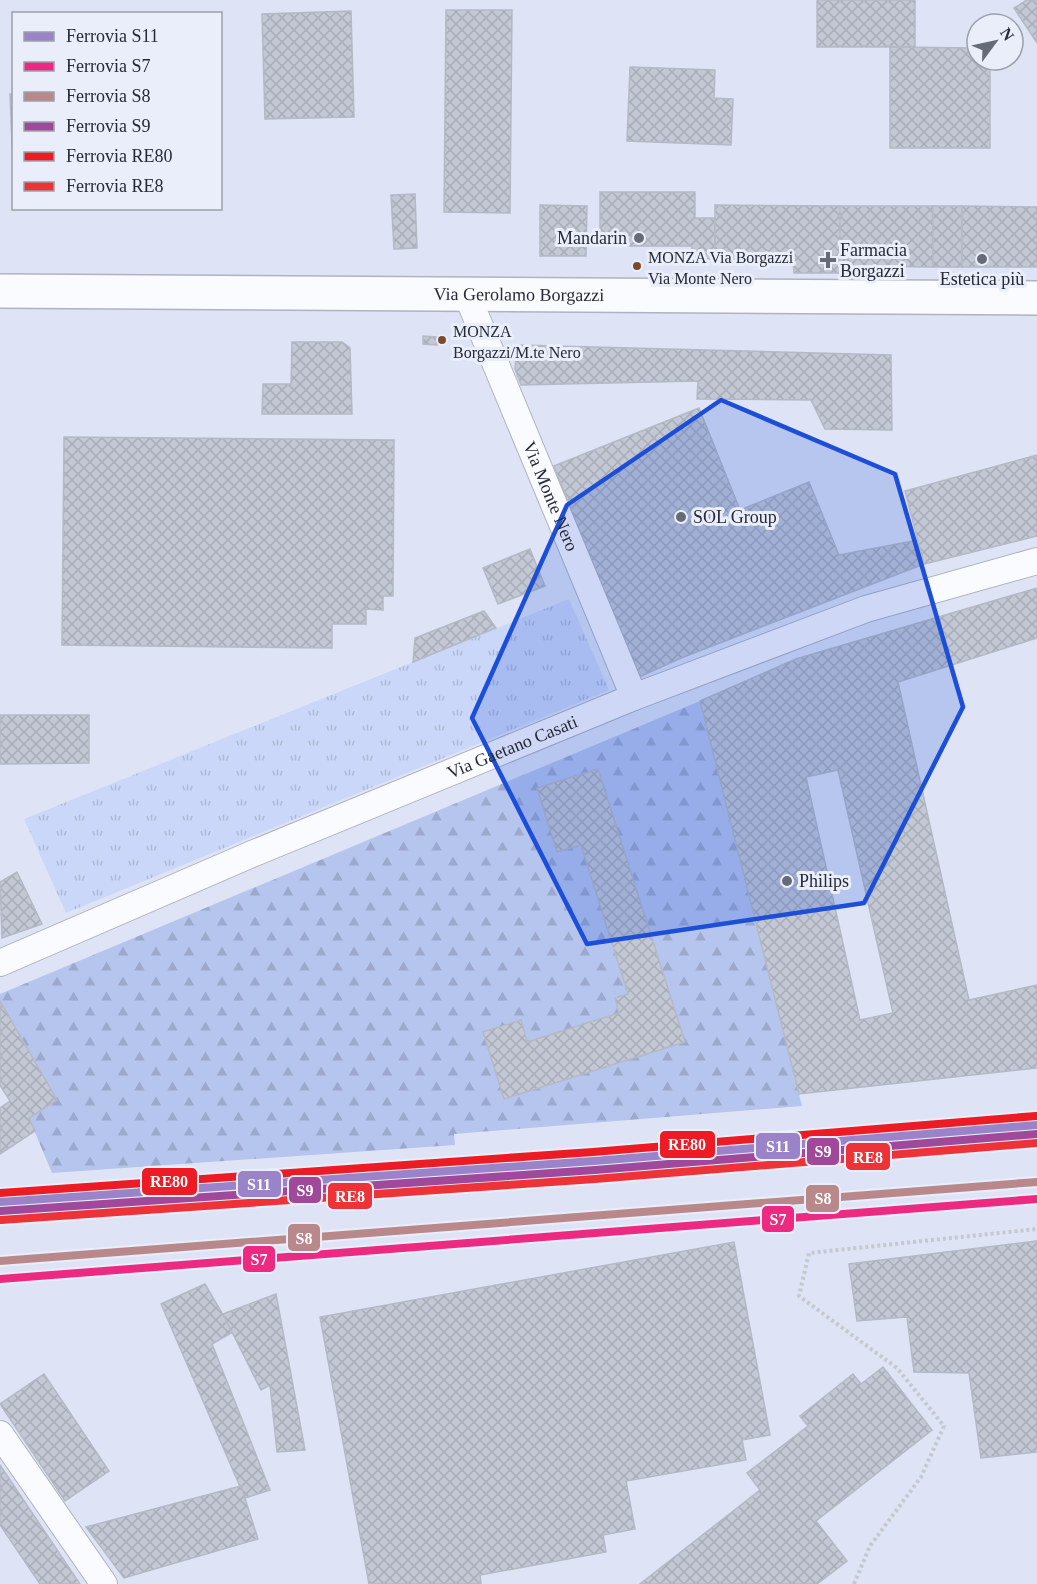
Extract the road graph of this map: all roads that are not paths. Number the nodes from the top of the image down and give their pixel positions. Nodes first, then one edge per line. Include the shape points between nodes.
1 (0, 291) edge
2 (467, 296) junction
3 (1037, 298) edge
4 (1037, 561) edge
5 (634, 697) junction
6 (0, 963) edge
7 (0, 1434) edge
8 (104, 1584) edge

1 - 2 main road, Via Gerolamo Borgazzi
2 - 3 main road, Via Gerolamo Borgazzi
2 - 5 street, Via Monte Nero
4 - 5 street, Via Gaetano Casati via 866,609
5 - 6 street, Via Gaetano Casati via 252,854
7 - 8 street

